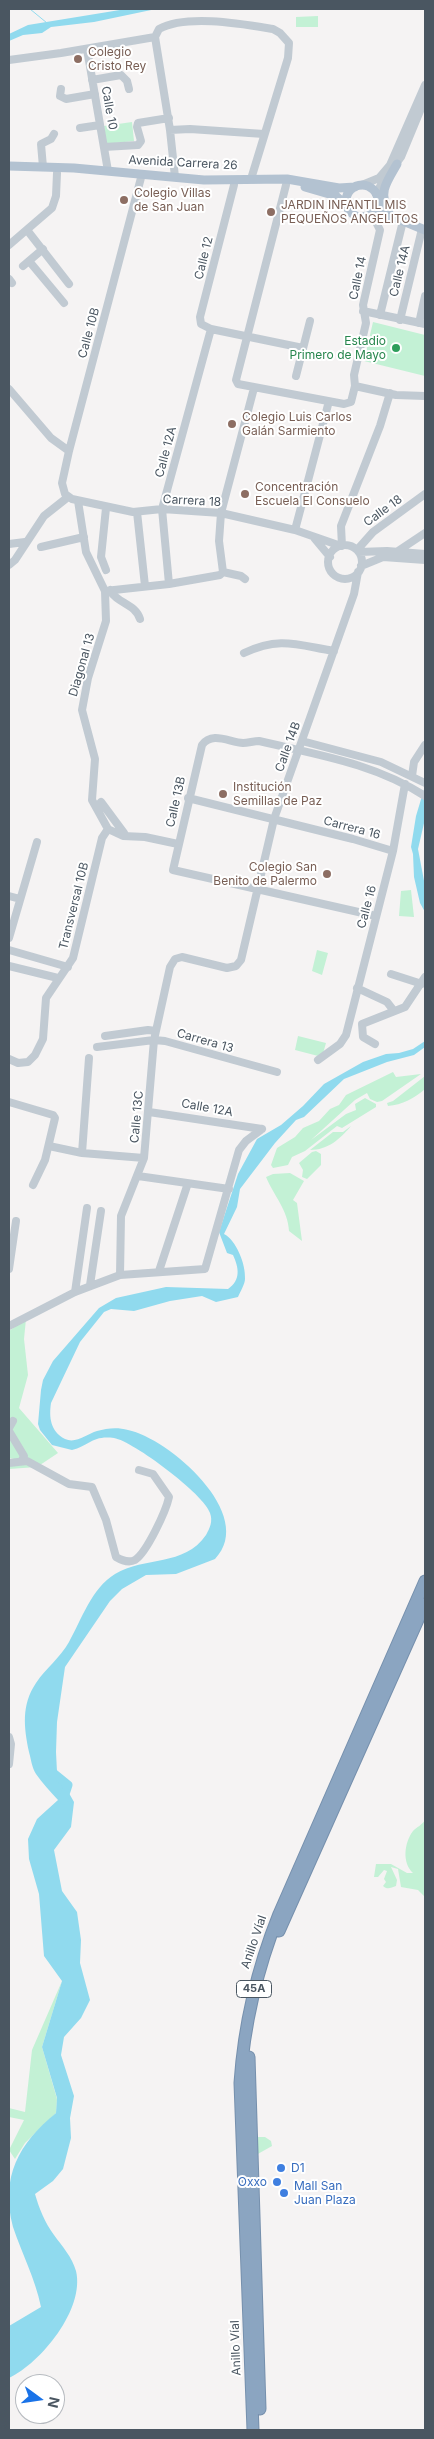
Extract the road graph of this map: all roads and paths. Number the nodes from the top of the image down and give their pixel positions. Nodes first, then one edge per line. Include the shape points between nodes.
1 (155, 37) junction
2 (87, 49) junction
3 (9, 60) edge
4 (92, 80) junction
5 (425, 85) edge
6 (61, 89) dead end
7 (128, 89) dead end
8 (95, 94) junction
9 (425, 99) edge
10 (168, 118) junction
11 (100, 125) junction
12 (80, 128) dead end
13 (170, 130) junction
14 (54, 134) dead end
15 (264, 134) junction
16 (104, 147) junction
17 (397, 164) junction
18 (9, 166) edge
19 (43, 167) junction
20 (108, 171) junction
21 (9, 172) edge
22 (57, 172) junction
23 (141, 177) junction
24 (175, 177) junction
25 (251, 179) junction
26 (286, 184) junction
27 (234, 185) junction
28 (358, 186) junction
29 (377, 197) junction
30 (347, 206) junction
31 (389, 210) junction
32 (369, 214) junction
33 (403, 221) junction
34 (424, 228) edge
35 (27, 230) junction
36 (9, 245) edge
37 (43, 249) junction
38 (69, 284) dead end
39 (425, 296) edge
40 (64, 303) dead end
41 (363, 311) junction
42 (380, 315) junction
43 (400, 320) junction
44 (310, 321) dead end
45 (422, 324) edge
46 (211, 329) junction
47 (247, 335) junction
48 (303, 348) junction
49 (296, 376) dead end
50 (356, 386) junction
51 (9, 388) edge
52 (254, 388) junction
53 (390, 394) junction
54 (425, 396) edge
55 (329, 401) junction
56 (69, 451) junction
57 (425, 494) edge
58 (68, 497) junction
59 (78, 501) junction
60 (106, 508) junction
61 (162, 510) junction
62 (137, 512) junction
63 (220, 513) junction
64 (295, 530) junction
65 (425, 533) edge
66 (84, 537) junction
67 (314, 537) junction
68 (366, 539) junction
69 (25, 542) junction
70 (9, 544) edge
71 (342, 546) junction
72 (41, 547) dead end
73 (358, 551) junction
74 (378, 551) junction
75 (398, 551) junction
76 (425, 554) edge
77 (330, 557) junction
78 (425, 560) edge
79 (9, 565) edge
80 (360, 569) junction
81 (106, 570) dead end
82 (223, 572) junction
83 (345, 578) junction
84 (245, 579) dead end
85 (169, 584) junction
86 (145, 586) junction
87 (107, 590) junction
88 (354, 594) junction
89 (140, 619) dead end
90 (334, 651) junction
91 (244, 653) dead end
92 (302, 741) junction
93 (425, 745) edge
94 (299, 750) junction
95 (418, 779) edge
96 (409, 786) junction
97 (425, 796) edge
98 (188, 798) junction
99 (101, 802) dead end
100 (274, 819) junction
101 (108, 830) junction
102 (127, 837) junction
103 (37, 842) dead end
104 (178, 844) junction
105 (393, 851) junction
106 (258, 889) junction
107 (9, 896) edge
108 (20, 900) junction
109 (376, 916) junction
110 (9, 938) edge
111 (9, 950) edge
112 (175, 959) joint
113 (9, 966) edge
114 (68, 967) junction
115 (391, 974) dead end
116 (58, 978) junction
117 (424, 980) edge
118 (357, 988) junction
119 (394, 1012) junction
120 (156, 1031) junction
121 (105, 1036) dead end
122 (154, 1040) junction
123 (374, 1044) dead end
124 (97, 1048) dead end
125 (89, 1058) dead end
126 (9, 1059) edge
127 (318, 1060) dead end
128 (276, 1072) dead end
129 (9, 1102) edge
130 (149, 1112) junction
131 (49, 1146) junction
132 (82, 1153) junction
133 (144, 1158) junction
134 (138, 1176) junction
135 (188, 1183) junction
136 (32, 1185) dead end
137 (229, 1189) junction
138 (87, 1208) dead end
139 (101, 1210) dead end
140 (16, 1221) dead end
141 (9, 1268) edge
142 (159, 1272) junction
143 (120, 1275) junction
144 (90, 1285) junction
145 (74, 1292) junction
146 (9, 1326) edge
147 (10, 1427) edge
148 (22, 1460) junction
149 (9, 1464) edge
150 (139, 1470) dead end
151 (425, 1581) edge
152 (425, 1604) edge
153 (9, 1737) edge
154 (9, 1764) edge
155 (253, 2430) edge
156 (261, 2430) edge

1 - 2 street
1 - 10 street
1 - 15 street via 166,25 192,22 253,26 280,33 289,43 288,58
2 - 3 street
2 - 4 street, Calle 10
4 - 7 street via 121,75 127,81
4 - 8 street, Calle 10
5 - 28 street via 390,165 379,178
6 - 8 street via 60,96 66,99
8 - 11 street, Calle 10
9 - 17 street
10 - 13 street
10 - 16 street via 138,123 141,141 138,145
11 - 12 street
11 - 16 street, Calle 10
13 - 15 street
13 - 24 street
14 - 19 street via 41,144
15 - 25 street
16 - 20 street, Calle 10
17 - 29 street via 382,183
17 - 31 main road via 383,190
18 - 19 main road, Avenida Carrera 26
19 - 20 main road, Avenida Carrera 26
20 - 23 main road, Avenida Carrera 26
21 - 22 main road, Avenida Carrera 26
22 - 23 main road, Avenida Carrera 26
22 - 35 street via 52,208
23 - 24 main road, Avenida Carrera 26
23 - 27 main road, Avenida Carrera 26 via 208,186
23 - 56 street, Calle 10B
24 - 25 main road, Avenida Carrera 26
25 - 28 main road, Avenida Carrera 26 via 287,179 339,188
26 - 27 main road, Avenida Carrera 26
26 - 30 main road, Avenida Carrera 26 via 330,194
26 - 47 street
27 - 46 street, Calle 12 via 200,317 201,324
28 - 29 main road via 369,187
28 - 30 main road via 347,195
29 - 31 main road
29 - 32 main road via 376,206
30 - 32 main road via 354,214
31 - 34 main road
32 - 33 main road via 387,214
32 - 41 street, Calle 14 via 380,230
33 - 34 main road
33 - 42 street
34 - 43 street, Calle 14A
35 - 36 street
35 - 37 street
37 - 38 street
37 - 40 street via 26,263
39 - 45 street
41 - 42 street
41 - 50 street, Calle 14 via 366,323 354,375
42 - 43 street
43 - 45 street
44 - 48 street
46 - 47 street
46 - 61 street, Calle 12A
47 - 48 street
47 - 52 street via 236,380 238,384
48 - 49 street
50 - 53 street
50 - 55 street via 351,402
51 - 56 street via 51,438
52 - 55 street
52 - 63 street
53 - 54 street
53 - 71 street via 341,526
55 - 64 street
56 - 58 street, Calle 10B via 62,483
57 - 68 street, Calle 18
58 - 59 street, Carrera 18
58 - 69 street via 44,516
59 - 60 street, Carrera 18
59 - 66 street
60 - 62 street, Carrera 18
60 - 81 street via 101,557
61 - 62 street, Carrera 18
61 - 63 street, Carrera 18
61 - 85 street, Calle 12A
62 - 86 street
63 - 64 street, Carrera 18
63 - 82 street
64 - 67 street, Carrera 18
65 - 75 street
66 - 72 street
66 - 87 street via 88,557
67 - 71 street, Carrera 18
67 - 77 street
68 - 73 street, Calle 18
68 - 74 street via 370,547
69 - 70 street
69 - 79 street
71 - 73 street
71 - 77 street via 335,549
73 - 74 street
73 - 80 street
74 - 75 street
75 - 76 street
77 - 83 street via 332,572
78 - 80 street via 382,557
80 - 83 street
80 - 88 street, Calle 14B
82 - 84 street
82 - 85 street
83 - 88 street
85 - 86 street
86 - 87 street
87 - 89 street via 135,609
87 - 101 street, Diagonal 13 via 106,621 88,678 82,710 95,760 92,800
88 - 90 street, Calle 14B
90 - 91 street via 279,642 264,644
90 - 92 street, Calle 14B
92 - 94 street, Calle 14B
92 - 95 street via 380,762
93 - 95 street via 414,762
94 - 96 street via 368,768
94 - 98 street, Calle 13B via 259,741 244,743 215,738 205,741
94 - 100 street, Calle 14B
96 - 97 street
96 - 105 street, Calle 16
98 - 100 street, Carrera 16
98 - 104 street, Calle 13B
99 - 102 street
100 - 105 street, Carrera 16
100 - 106 street, Calle 14B
101 - 102 street
101 - 114 street, Transversal 10B via 102,838
102 - 104 street
103 - 108 street
104 - 106 street, Calle 13B via 173,870
105 - 109 street, Calle 16
106 - 109 street
106 - 112 street, Calle 14B via 241,960 236,966 227,968 188,957
107 - 108 street
108 - 110 street
109 - 118 street, Calle 16
111 - 114 street
112 - 120 street, Calle 13C via 170,967
113 - 116 street
114 - 116 street, Transversal 10B
115 - 117 street
116 - 126 street, Transversal 10B via 46,998 41,1045 32,1059 23,1063
117 - 119 street via 405,1007
118 - 119 street via 387,1002
118 - 127 street, Calle 16 via 346,1035 340,1044
119 - 123 street via 362,1024 363,1037
120 - 121 street
120 - 122 street, Calle 13C
122 - 124 street, Carrera 13
122 - 128 street, Carrera 13
122 - 130 street, Calle 13C
125 - 132 street
129 - 131 street via 55,1118
130 - 133 street, Calle 13C
130 - 137 street, Calle 12A via 262,1129 240,1150
131 - 132 street
131 - 136 street
132 - 133 street
133 - 134 street, Calle 13C
134 - 135 street
134 - 143 street, Calle 13C via 121,1216
135 - 137 street
135 - 142 street
137 - 142 street via 206,1268
138 - 145 street
139 - 144 street
140 - 141 street
142 - 143 street
143 - 144 street
144 - 145 street
145 - 146 street
147 - 148 street via 24,1456
148 - 149 street
148 - 150 street via 69,1484 92,1486 116,1557 128,1561 134,1560 146,1546 169,1497 153,1474
151 - 155 highway, Anillo Víal / 45A via 279,1914 252,1997 240,2083
152 - 156 highway, Anillo Víal / 45A via 277,1936 255,2007 248,2071
153 - 154 street

